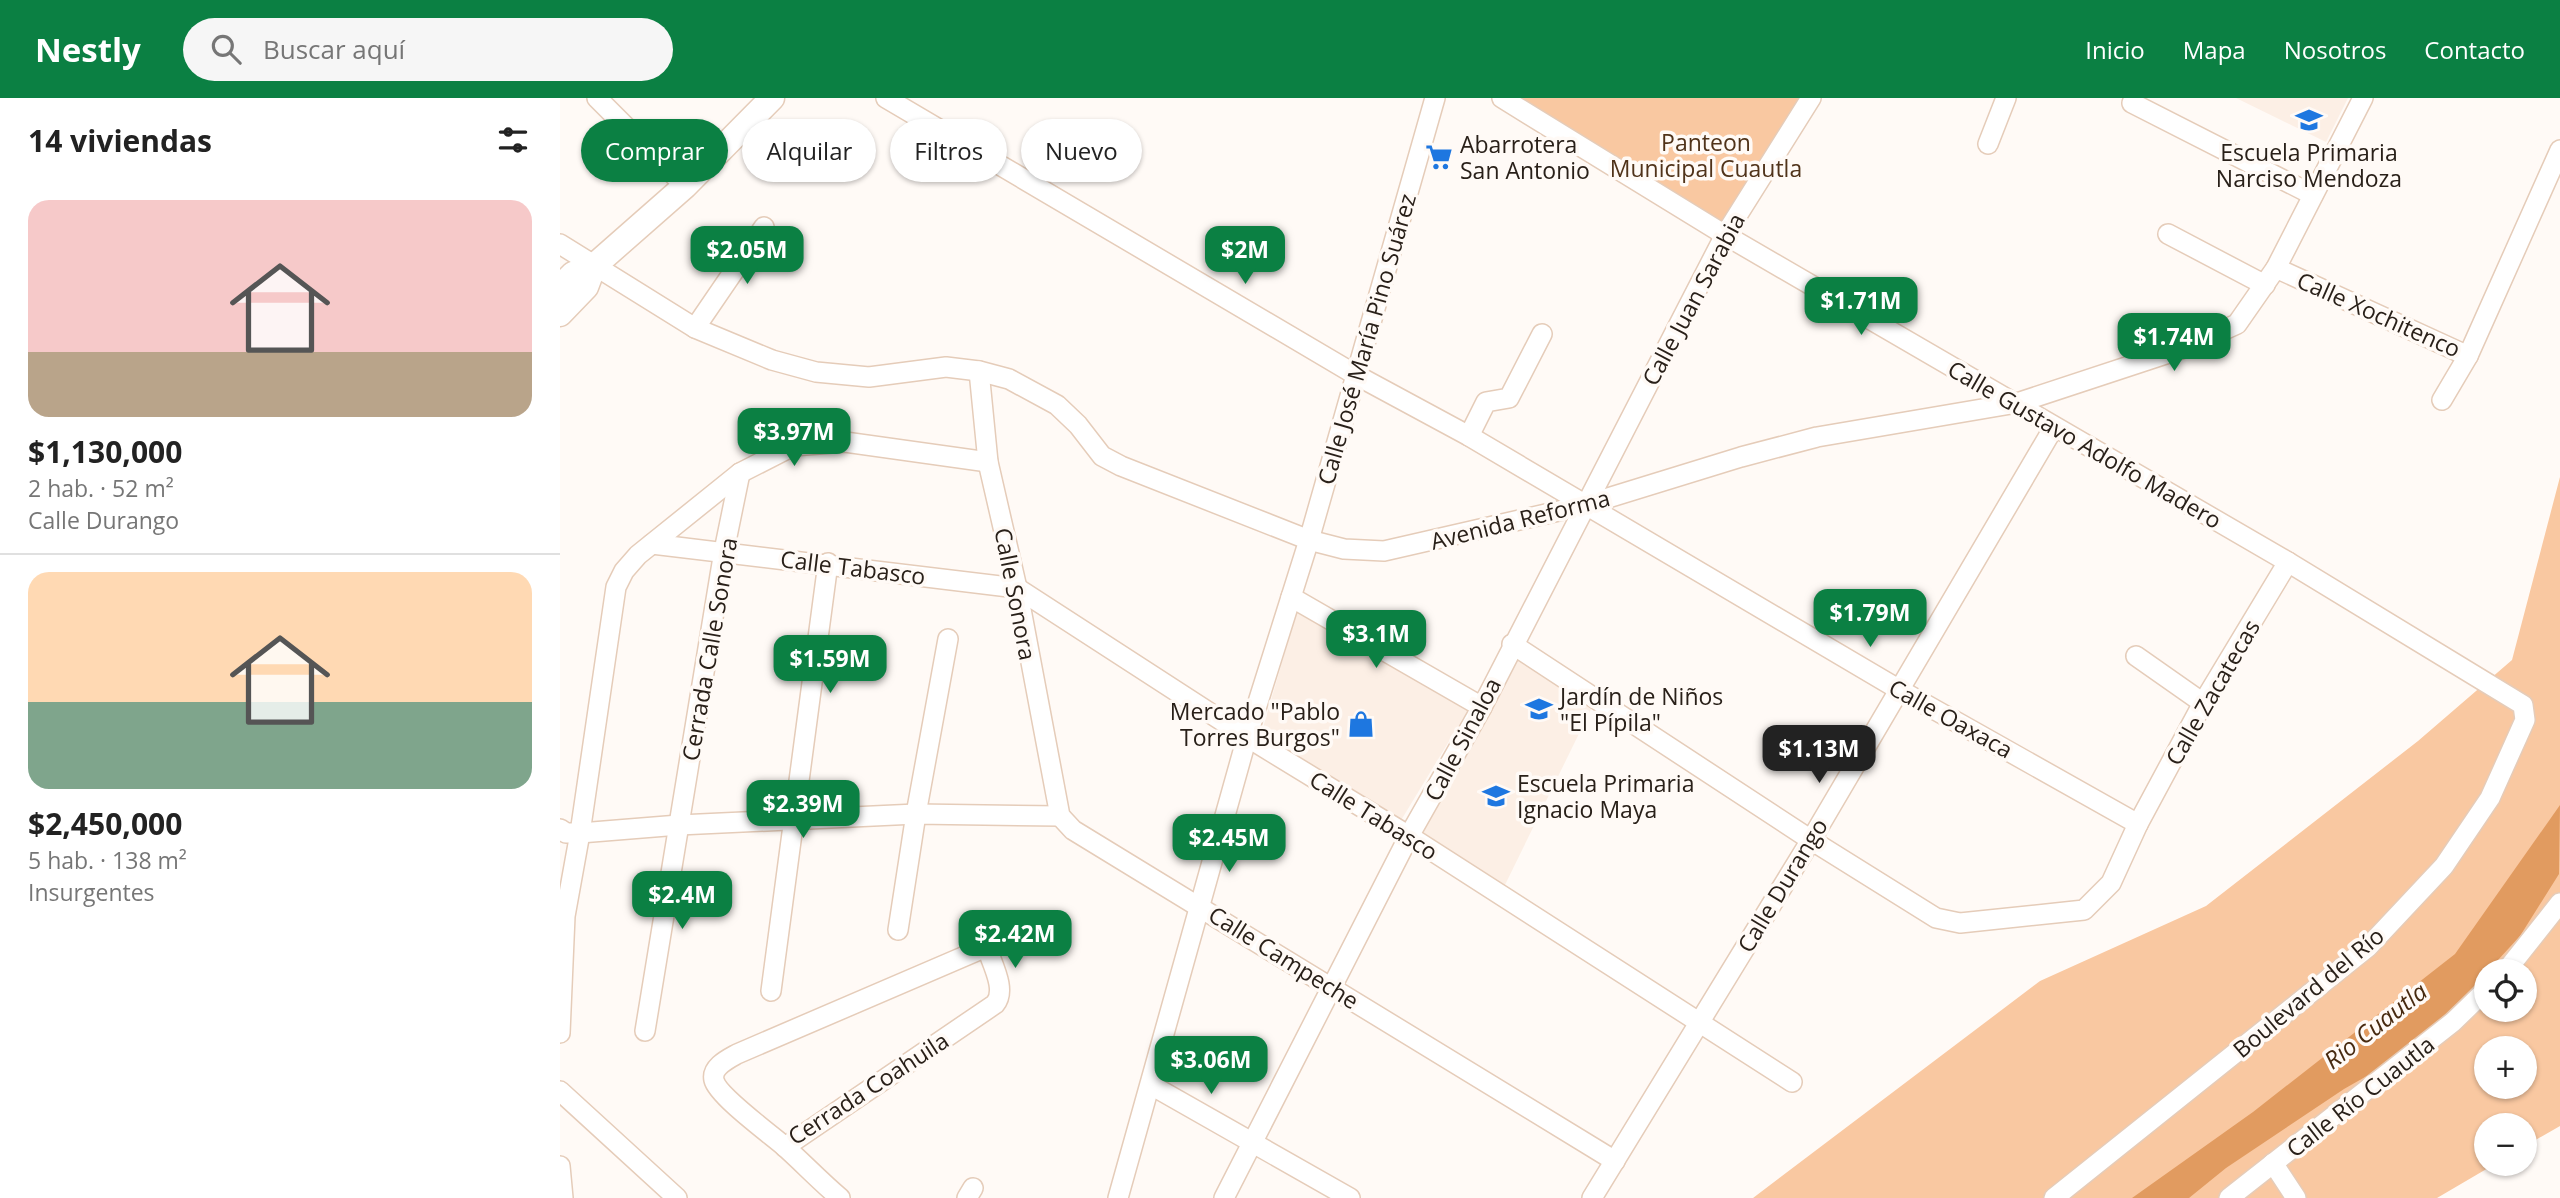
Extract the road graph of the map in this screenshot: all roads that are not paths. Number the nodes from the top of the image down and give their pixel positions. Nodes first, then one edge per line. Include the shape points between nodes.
1 (597, 98) edge
2 (772, 98) edge
3 (886, 98) edge
4 (1435, 98) edge
5 (1502, 98) edge
6 (1811, 98) edge
7 (2006, 98) edge
8 (2363, 98) edge
9 (2132, 103) dead end
10 (1988, 144) dead end
11 (2560, 150) edge
12 (685, 186) junction
13 (2313, 195) junction
14 (764, 226) dead end
15 (2168, 234) dead end
16 (1725, 235) junction
17 (560, 244) edge
18 (594, 266) junction
19 (2276, 268) junction
20 (2265, 285) junction
21 (560, 287) edge
22 (560, 314) edge
23 (695, 328) junction
24 (1542, 334) dead end
25 (2468, 356) junction
26 (979, 371) junction
27 (1356, 375) junction
28 (2442, 400) dead end
29 (2017, 404) junction
30 (2053, 427) junction
31 (1469, 436) junction
32 (988, 462) junction
33 (740, 473) junction
34 (1585, 505) junction
35 (1309, 540) junction
36 (652, 544) junction
37 (724, 551) junction
38 (2288, 562) junction
39 (828, 564) junction
40 (1017, 588) junction
41 (1291, 597) junction
42 (948, 639) dead end
43 (1512, 644) junction
44 (2136, 656) dead end
45 (1898, 689) junction
46 (2203, 703) junction
47 (2523, 705) joint
48 (1482, 707) junction
49 (1247, 737) junction
50 (916, 814) junction
51 (1060, 816) junction
52 (792, 820) junction
53 (2138, 824) junction
54 (679, 825) junction
55 (560, 829) edge
56 (580, 834) junction
57 (1409, 836) junction
58 (1811, 839) junction
59 (2560, 903) edge
60 (1199, 905) junction
61 (898, 930) dead end
62 (1014, 934) dead end
63 (987, 948) junction
64 (2515, 959) edge
65 (1332, 987) junction
66 (771, 991) dead end
67 (2474, 1001) edge
68 (1699, 1022) junction
69 (645, 1031) dead end
70 (560, 1033) edge
71 (1792, 1082) dead end
72 (1151, 1085) junction
73 (560, 1091) edge
74 (1252, 1142) junction
75 (785, 1147) junction
76 (1615, 1161) junction
77 (2273, 1163) junction
78 (560, 1166) edge
79 (563, 1198) edge
80 (677, 1198) edge
81 (840, 1198) edge
82 (1118, 1198) edge
83 (1224, 1198) edge
84 (1350, 1198) edge
85 (1592, 1198) edge
86 (2054, 1198) edge
87 (2229, 1198) edge
88 (2296, 1198) edge

1 - 12 street
2 - 12 main road
3 - 27 street, Calle Oaxaca
4 - 27 street, Calle José María Pino Suárez
5 - 16 street, Calle Gustavo Adolfo Madero
6 - 16 street, Calle Juan Sarabia
7 - 10 street
8 - 13 street, Avenida Reforma
9 - 13 street
11 - 25 street, Calle Xochitenco
12 - 18 main road
13 - 19 street, Avenida Reforma
14 - 23 street
15 - 20 street
16 - 29 street, Calle Gustavo Adolfo Madero
16 - 34 street, Calle Juan Sarabia
17 - 18 street, Avenida Reforma
18 - 21 main road via 573,274
18 - 22 main road via 586,287
18 - 23 street, Avenida Reforma
19 - 20 street, Avenida Reforma
19 - 25 street, Calle Xochitenco
20 - 29 street, Avenida Reforma via 2237,324 2184,348
23 - 26 street, Avenida Reforma via 772,360 816,372 869,377 946,367
24 - 31 street via 1509,398 1486,402
25 - 28 street
26 - 32 street, Calle Sonora
26 - 35 street, Avenida Reforma via 1009,379 1057,405 1102,456 1121,466
27 - 31 street, Calle Oaxaca
27 - 35 street, Calle José María Pino Suárez
29 - 30 street, Calle Gustavo Adolfo Madero
29 - 34 street, Avenida Reforma via 1817,437
30 - 38 street, Calle Gustavo Adolfo Madero
30 - 45 street, Calle Durango
31 - 34 street, Calle Oaxaca
32 - 33 street via 845,442 793,446
32 - 40 street, Calle Sonora
33 - 36 street
33 - 37 street, Cerrada Calle Sonora
34 - 35 street, Avenida Reforma via 1384,551 1344,549
34 - 43 street, Calle Sinaloa
34 - 45 street, Calle Oaxaca
35 - 41 street, Calle José María Pino Suárez
36 - 37 street, Calle Tabasco
36 - 56 street via 624,571 616,587
37 - 39 street, Calle Tabasco
37 - 54 street, Cerrada Calle Sonora
38 - 46 street, Calle Zacatecas
38 - 47 street, Calle Gustavo Adolfo Madero
39 - 40 street, Calle Tabasco
39 - 52 street
40 - 49 street, Calle Tabasco
40 - 51 street, Calle Sonora
41 - 48 street
41 - 49 street, Calle José María Pino Suárez
42 - 50 street
43 - 48 street, Calle Sinaloa
43 - 58 street
44 - 46 street
45 - 53 street, Calle Oaxaca
45 - 58 street, Calle Durango
46 - 53 street, Calle Zacatecas
47 - 86 street, Boulevard del Río via 2525,720 2490,798 2444,866 2368,947
48 - 57 street, Calle Sinaloa
49 - 57 street, Calle Tabasco
49 - 60 street, Calle José María Pino Suárez
50 - 51 street
50 - 52 street
50 - 61 street
51 - 60 street, Calle Campeche via 1073,830
52 - 54 street
52 - 66 street
53 - 58 street, Calle Zacatecas via 2111,883 2084,910 1960,923 1936,918
54 - 56 street
54 - 69 street, Cerrada Calle Sonora
55 - 56 street
56 - 70 street via 565,916
57 - 65 street, Calle Sinaloa
57 - 68 street, Calle Tabasco
58 - 68 street, Calle Durango
59 - 64 street
60 - 65 street, Calle Campeche
60 - 72 street, Calle José María Pino Suárez
62 - 63 street, Cerrada Coahuila
63 - 75 street, Cerrada Coahuila via 1000,990 995,1004
63 - 75 street, Cerrada Coahuila via 722,1062 714,1072 714,1082
65 - 74 street, Calle Sinaloa
65 - 76 street, Calle Campeche
67 - 77 street, Calle Río Cuautla
68 - 71 street, Calle Tabasco
68 - 76 street, Calle Durango
72 - 74 street
72 - 82 street, Calle José María Pino Suárez
73 - 80 street
74 - 83 street, Calle Sinaloa
74 - 84 street
75 - 81 street
76 - 85 street, Calle Durango
77 - 87 street, Calle Río Cuautla
77 - 88 street
78 - 79 street

